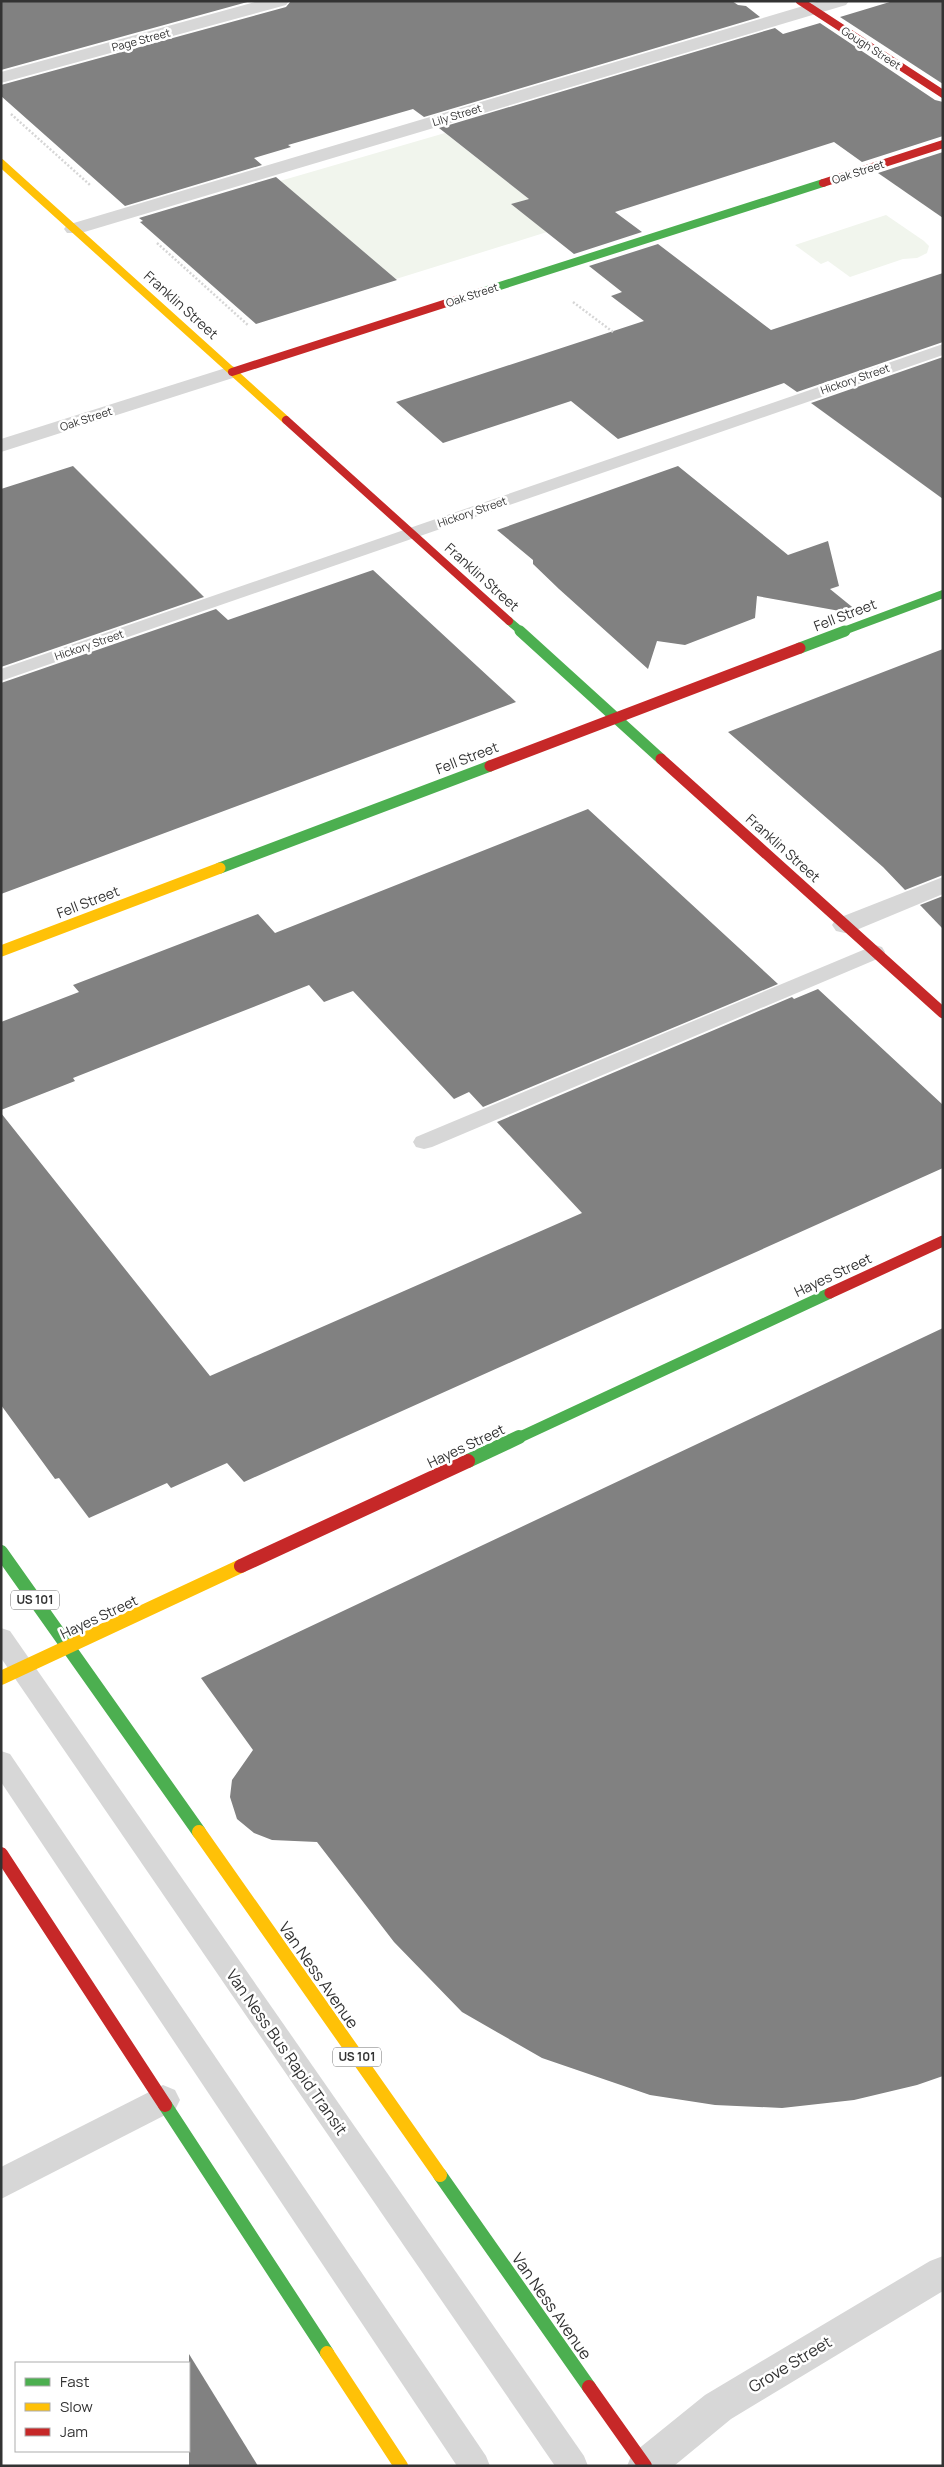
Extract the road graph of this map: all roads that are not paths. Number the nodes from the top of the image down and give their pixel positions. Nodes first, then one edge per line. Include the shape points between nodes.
1 (280, 1) edge
2 (840, 1) edge
3 (806, 5) edge
4 (1, 78) edge
5 (943, 94) edge
6 (943, 144) edge
7 (1, 163) edge
8 (74, 229) junction
9 (943, 349) edge
10 (232, 372) junction
11 (1, 446) edge
12 (411, 533) junction
13 (943, 594) edge
14 (1, 675) edge
15 (616, 718) junction
16 (943, 885) edge
17 (846, 925) junction
18 (1, 951) edge
19 (875, 952) junction
20 (943, 1013) edge
21 (424, 1142) dead end
22 (943, 1240) edge
23 (1, 1552) edge
24 (1, 1638) edge
25 (69, 1648) junction
26 (12, 1674) edge
27 (1, 1761) edge
28 (1, 1854) edge
29 (163, 2100) junction
30 (1, 2184) edge
31 (943, 2272) edge
32 (401, 2466) edge
33 (475, 2466) edge
34 (573, 2466) edge
35 (645, 2466) edge

1 - 4 street, Page Street
2 - 3 street, Lily Street
3 - 5 main road, Gough Street
3 - 8 street, Lily Street
6 - 10 main road, Oak Street
7 - 8 main road, Franklin Street
8 - 10 main road, Franklin Street
9 - 12 lane, Hickory Street
10 - 11 street, Oak Street
10 - 12 main road, Franklin Street
12 - 14 lane, Hickory Street
12 - 15 main road, Franklin Street
13 - 15 main road, Fell Street
15 - 17 main road, Franklin Street
15 - 18 main road, Fell Street
16 - 17 street
17 - 19 main road, Franklin Street
19 - 20 main road, Franklin Street
19 - 21 lane
22 - 25 main road, Hayes Street
23 - 25 main road, Van Ness Avenue / US 101
24 - 26 lane, Van Ness Bus Rapid Transit
25 - 26 main road, Hayes Street
25 - 35 main road, Van Ness Avenue / US 101
26 - 34 lane, Van Ness Bus Rapid Transit
27 - 33 lane
28 - 29 main road
29 - 30 street
29 - 32 main road
31 - 35 street, Grove Street via 718,2407

